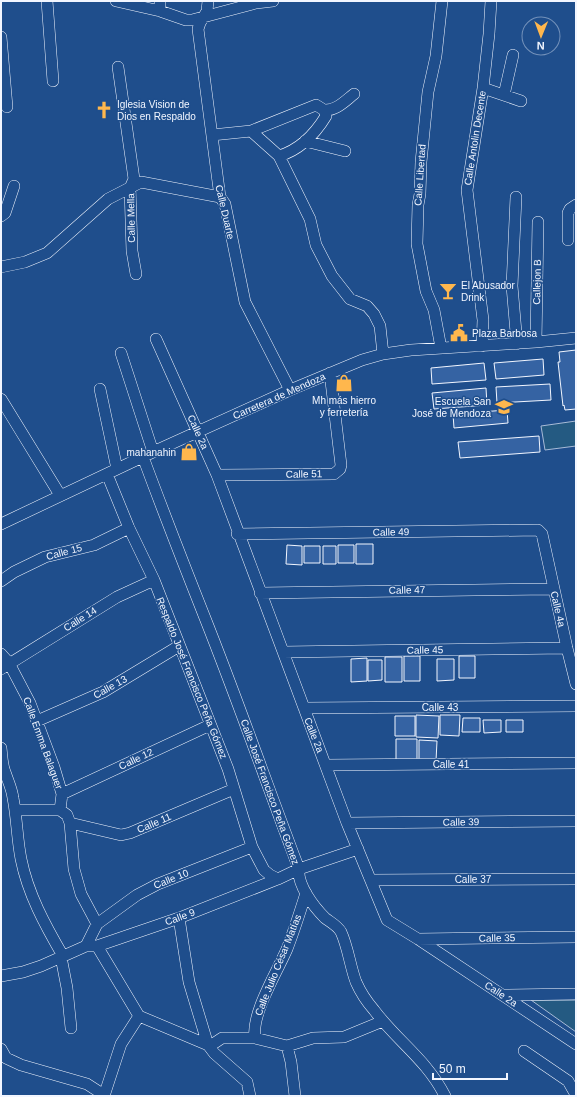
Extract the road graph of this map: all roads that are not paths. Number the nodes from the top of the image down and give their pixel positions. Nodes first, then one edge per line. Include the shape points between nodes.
1 (47, 1) edge
2 (116, 1) edge
3 (208, 1) edge
4 (273, 1) edge
5 (442, 1) edge
6 (491, 1) edge
7 (160, 6) edge
8 (203, 16) junction
9 (1, 36) edge
10 (513, 55) dead end
11 (118, 67) dead end
12 (53, 81) dead end
13 (483, 88) junction
14 (354, 94) dead end
15 (504, 95) junction
16 (521, 101) dead end
17 (7, 107) dead end
18 (324, 110) junction
19 (251, 131) junction
20 (212, 135) junction
21 (305, 141) junction
22 (345, 151) dead end
23 (279, 156) junction
24 (14, 186) dead end
25 (130, 188) junction
26 (220, 197) junction
27 (516, 197) dead end
28 (576, 205) edge
29 (1, 216) edge
30 (538, 222) dead end
31 (568, 240) dead end
32 (1, 267) edge
33 (136, 274) dead end
34 (576, 338) edge
35 (156, 340) dead end
36 (536, 342) junction
37 (517, 344) junction
38 (482, 346) junction
39 (441, 348) junction
40 (121, 353) dead end
41 (383, 354) junction
42 (330, 373) junction
43 (100, 389) dead end
44 (290, 390) junction
45 (1, 399) edge
46 (198, 432) junction
47 (153, 452) junction
48 (143, 457) junction
49 (112, 472) junction
50 (217, 475) junction
51 (60, 495) junction
52 (1, 524) edge
53 (129, 528) junction
54 (237, 534) junction
55 (542, 534) joint
56 (1, 580) edge
57 (154, 580) junction
58 (553, 589) junction
59 (260, 593) junction
60 (179, 646) junction
61 (566, 648) junction
62 (283, 652) junction
63 (1, 654) edge
64 (5, 666) edge
65 (576, 684) edge
66 (576, 706) edge
67 (304, 708) junction
68 (37, 721) junction
69 (210, 725) junction
70 (1, 748) edge
71 (576, 763) edge
72 (326, 765) junction
73 (234, 789) junction
74 (62, 794) junction
75 (16, 810) junction
76 (60, 810) junction
77 (576, 821) edge
78 (70, 823) junction
79 (347, 823) junction
80 (252, 847) junction
81 (358, 849) junction
82 (299, 869) junction
83 (278, 878) junction
84 (576, 879) edge
85 (371, 880) junction
86 (306, 893) junction
87 (179, 918) junction
88 (97, 924) junction
89 (576, 937) edge
90 (418, 938) junction
91 (86, 946) junction
92 (97, 946) junction
93 (62, 956) junction
94 (1, 976) edge
95 (576, 994) edge
96 (503, 995) junction
97 (138, 1016) junction
98 (383, 1021) junction
99 (71, 1028) dead end
100 (255, 1038) junction
101 (576, 1044) edge
102 (208, 1045) junction
103 (287, 1046) junction
104 (1, 1049) edge
105 (524, 1051) dead end
106 (576, 1095) edge
107 (104, 1096) edge
108 (250, 1096) edge
109 (295, 1096) edge
110 (445, 1096) edge

1 - 12 street
2 - 7 street
3 - 8 street, Calle Duarte via 207,11
4 - 8 street
5 - 39 street, Calle Libertad via 436,56 428,92 417,244
6 - 13 street, Calle Antolin Decente
7 - 8 street via 186,20
8 - 20 street, Calle Duarte via 198,29
9 - 17 street
10 - 15 street
11 - 25 street, Calle Mella via 134,178
13 - 15 street
13 - 38 street, Calle Antolin Decente via 467,190 483,320
14 - 18 street via 335,108
15 - 16 street
18 - 19 street via 316,105
18 - 21 street via 326,116 323,121
19 - 20 street
19 - 23 street
20 - 26 street, Calle Duarte
21 - 22 street
21 - 23 street via 294,150
23 - 41 street via 310,219 316,245 332,276 350,299 367,306 374,314 380,326
24 - 29 street via 5,213
25 - 26 street via 141,182
25 - 32 street via 108,199 47,253 25,262
25 - 33 street, Calle Mella via 132,250
26 - 44 street, Calle Duarte via 225,204 245,302
27 - 37 street via 512,286
28 - 31 street via 568,213
30 - 36 street, Callejon B
34 - 36 street, Carretera de Mendoza
35 - 46 street, Calle 2a
36 - 37 street, Carretera de Mendoza
37 - 38 street, Carretera de Mendoza
38 - 39 street, Carretera de Mendoza
39 - 41 street, Carretera de Mendoza
40 - 47 street
41 - 42 street, Carretera de Mendoza
42 - 44 street, Carretera de Mendoza
42 - 50 street, Calle 51 via 341,465 338,472
43 - 49 street, Respaldo José Francisco Peña Gómez
44 - 46 street, Carretera de Mendoza
45 - 51 street
46 - 47 street, Carretera de Mendoza
46 - 50 street, Calle 2a
47 - 48 street, Carretera de Mendoza
48 - 49 street, Carretera de Mendoza
48 - 82 street, Calle José Francisco Peña Gómez
49 - 51 street, Carretera de Mendoza
49 - 53 street, Respaldo José Francisco Peña Gómez
50 - 54 street, Calle 2a
51 - 52 street, Carretera de Mendoza
53 - 56 street, Calle 15 via 94,545 45,557
53 - 57 street, Respaldo José Francisco Peña Gómez
54 - 55 street, Calle 49 via 538,530
54 - 59 street, Calle 2a
55 - 58 street, Calle 4a
57 - 60 street, Respaldo José Francisco Peña Gómez
57 - 64 street, Calle 14 via 116,597
58 - 59 street, Calle 47
58 - 61 street, Calle 4a
59 - 62 street, Calle 2a
60 - 68 street, Calle 13 via 103,692
60 - 69 street, Respaldo José Francisco Peña Gómez
61 - 62 street, Calle 45
61 - 65 street, Calle 4a
62 - 67 street, Calle 2a
63 - 64 street, Calle Emma Balaguer
64 - 68 street, Calle Emma Balaguer via 30,703
66 - 67 street, Calle 43
67 - 72 street, Calle 2a
68 - 74 street, Calle Emma Balaguer
69 - 73 street, Respaldo José Francisco Peña Gómez
69 - 74 street, Calle 12
70 - 75 street via 4,771 12,788
71 - 72 street, Calle 41
72 - 79 street, Calle 2a
73 - 78 street, Calle 11 via 130,834 121,835
73 - 80 street, Respaldo José Francisco Peña Gómez
74 - 76 street, Calle Emma Balaguer
75 - 76 street
75 - 93 street via 20,857 30,891
76 - 78 street via 67,815
77 - 79 street, Calle 39
78 - 88 street via 77,883
79 - 81 street, Calle 2a
80 - 83 street, Respaldo José Francisco Peña Gómez via 264,870
80 - 88 street, Calle 10 via 158,884 137,895
81 - 82 street, Calle 9
81 - 85 street, Calle 2a
82 - 83 street, Calle 9
82 - 86 street, Calle José Francisco Peña Gómez via 298,875
83 - 87 street, Calle 9
84 - 85 street, Calle 37
85 - 90 street, Calle 2a via 387,920
86 - 98 street, Calle José Francisco Peña Gómez via 325,918 341,931 356,982
86 - 100 street, Calle Julio César Matías via 287,948 255,1024
87 - 92 street, Calle 9
87 - 102 street via 189,982
88 - 91 street
89 - 90 street, Calle 35
90 - 96 street, Calle 2a
91 - 92 street, Calle 9
91 - 93 street, Calle 9
92 - 97 street
93 - 94 street, Calle 9 via 36,968
93 - 99 street
95 - 96 street
96 - 101 street, Calle 2a
97 - 102 street
97 - 107 street via 121,1044
98 - 103 street via 344,1037 313,1038
98 - 110 street, Calle José Francisco Peña Gómez via 438,1081
100 - 102 street via 222,1038
100 - 103 street
102 - 108 street via 247,1082
103 - 109 street
104 - 107 street via 6,1058 21,1065 88,1084
105 - 106 street via 568,1081

